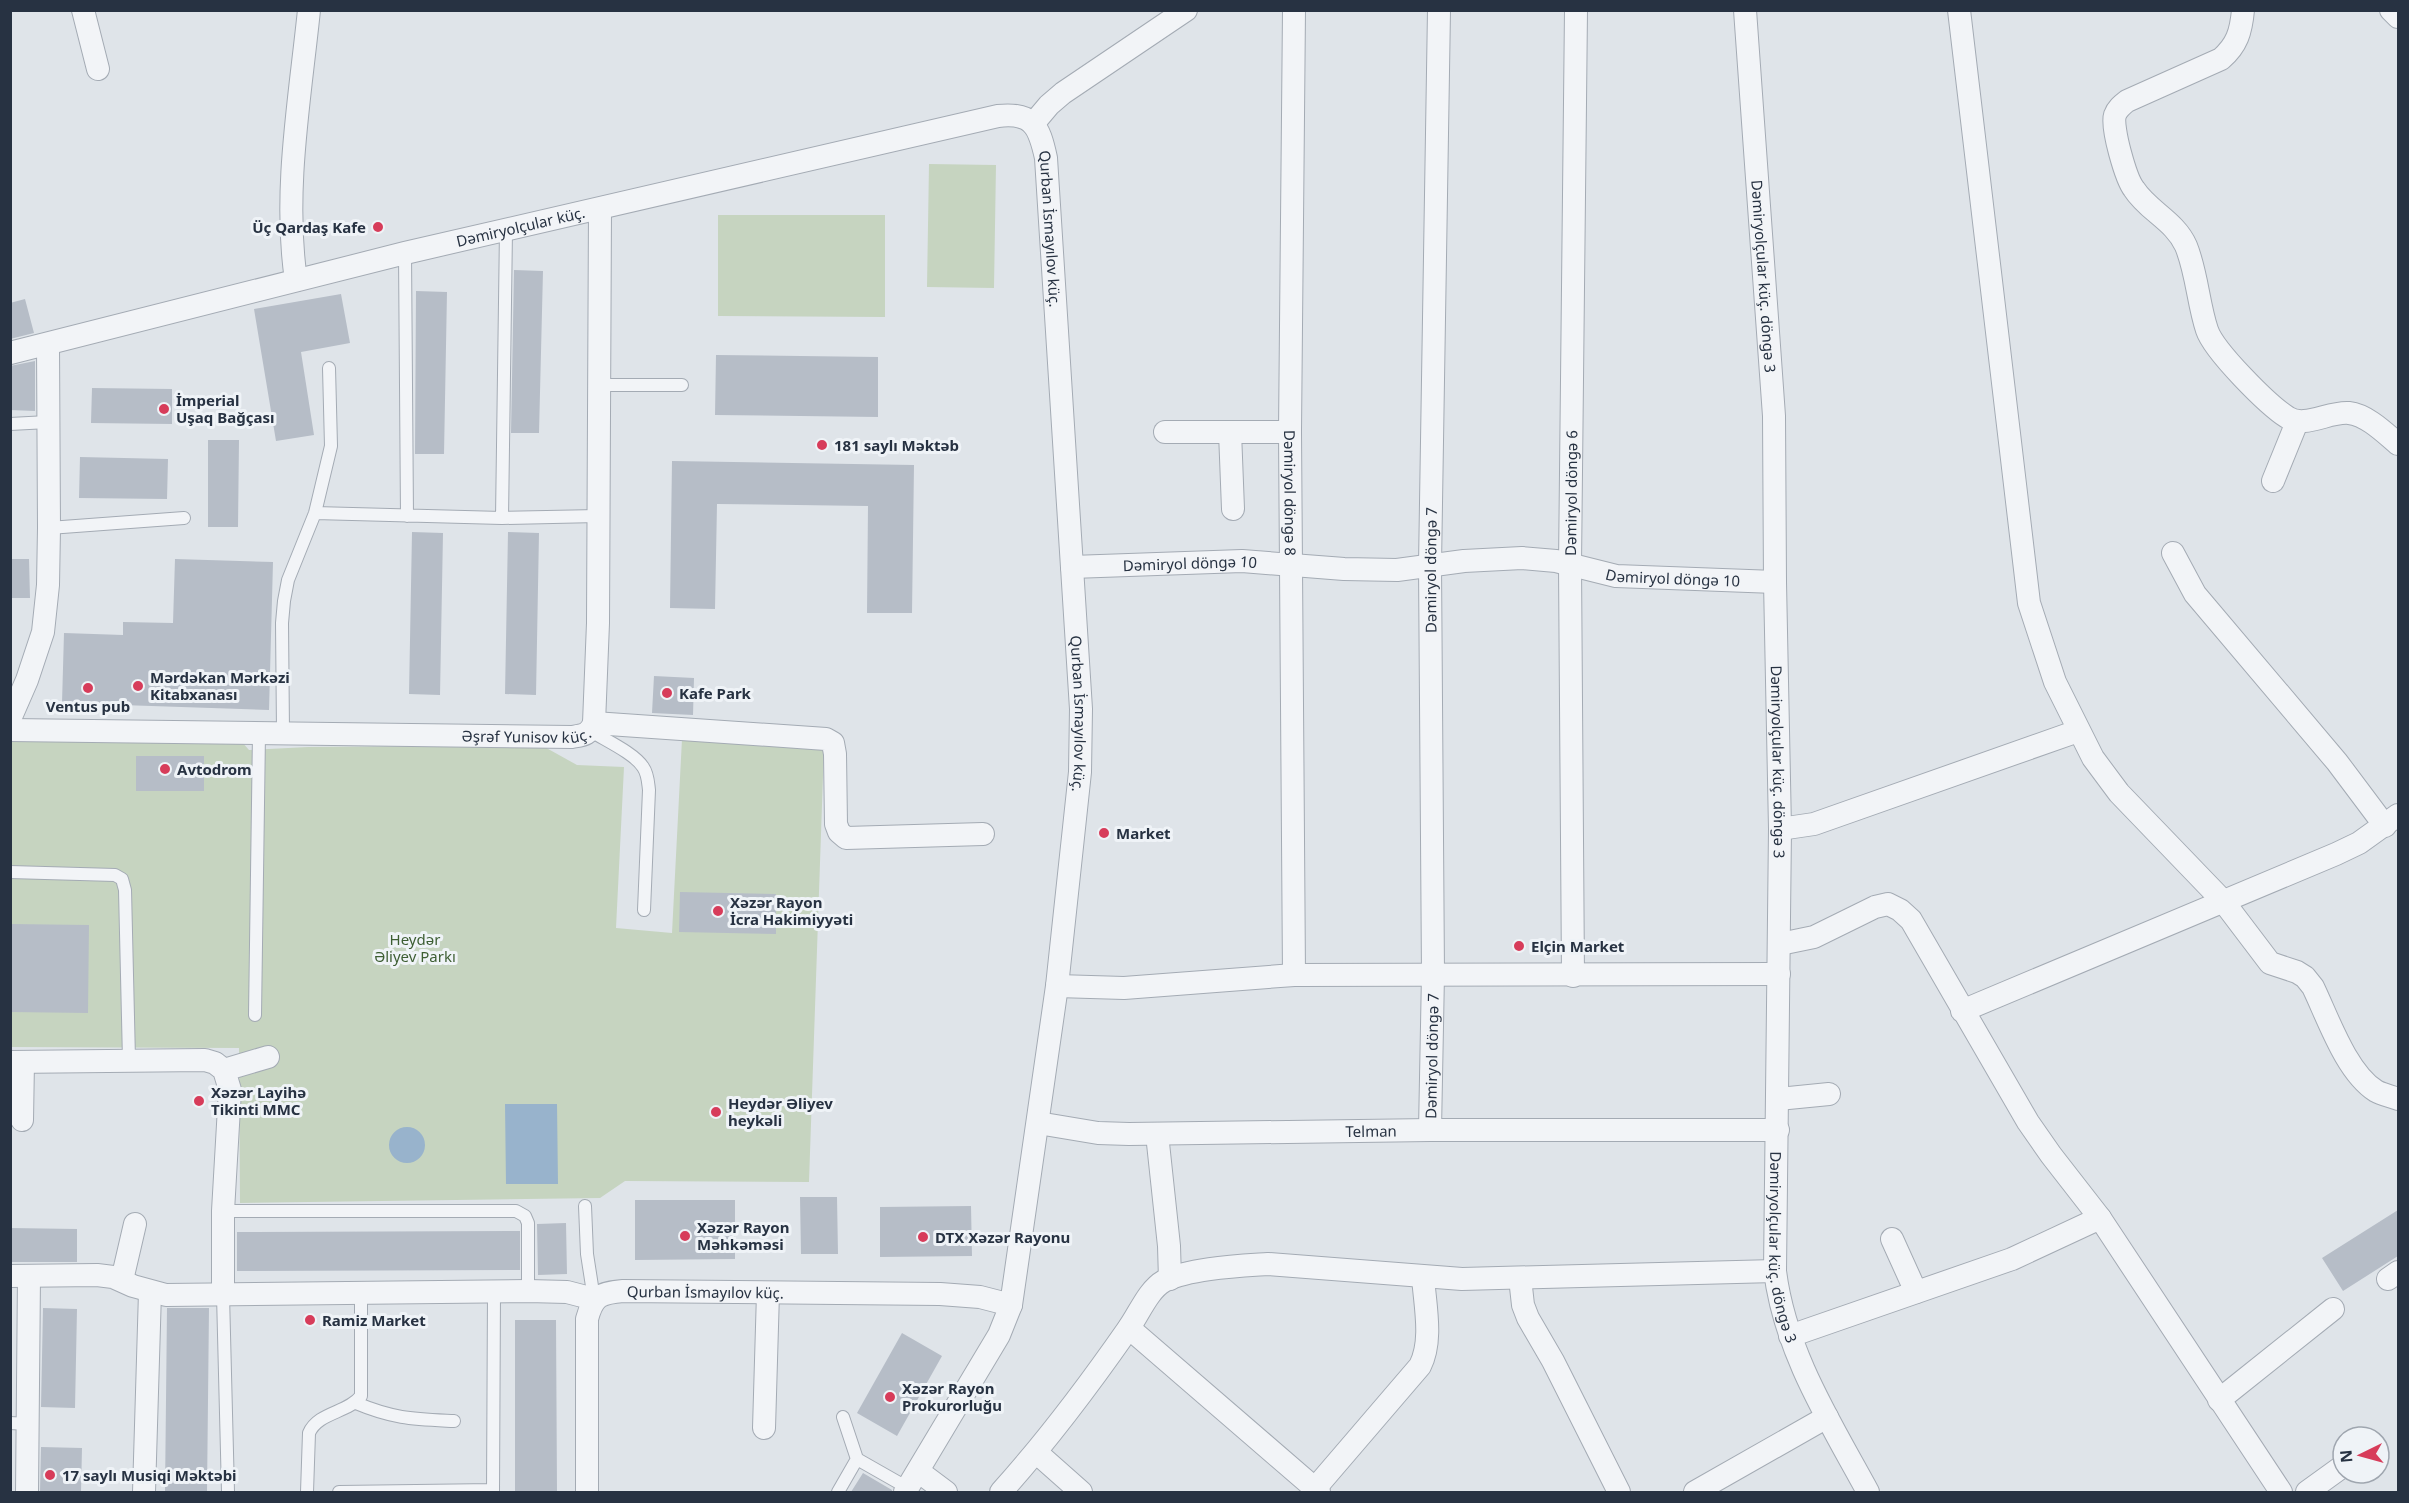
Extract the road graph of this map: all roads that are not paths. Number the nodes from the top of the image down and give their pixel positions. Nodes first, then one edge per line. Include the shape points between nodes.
1 (83, 10) edge
2 (309, 10) edge
3 (1186, 10) edge
4 (1294, 10) edge
5 (1439, 10) edge
6 (1576, 10) edge
7 (1745, 10) edge
8 (1959, 10) edge
9 (2243, 10) edge
10 (2391, 10) edge
11 (2398, 17) edge
12 (98, 69) dead end
13 (1033, 124) junction
14 (600, 209) junction
15 (506, 230) junction
16 (405, 253) junction
17 (296, 280) junction
18 (48, 345) junction
19 (10, 353) edge
20 (330, 368) dead end
21 (599, 385) junction
22 (681, 385) dead end
23 (48, 422) junction
24 (2297, 422) junction
25 (10, 424) edge
26 (1165, 432) dead end
27 (1230, 432) junction
28 (1290, 432) junction
29 (2398, 444) edge
30 (2273, 481) dead end
31 (1233, 509) dead end
32 (315, 513) junction
33 (407, 516) junction
34 (598, 516) junction
35 (184, 518) dead end
36 (502, 518) junction
37 (49, 528) junction
38 (2173, 553) dead end
39 (1290, 564) junction
40 (1430, 565) junction
41 (1570, 565) junction
42 (1072, 567) junction
43 (1775, 582) junction
44 (10, 719) edge
45 (592, 727) junction
46 (10, 730) edge
47 (2078, 731) junction
48 (283, 732) junction
49 (259, 733) junction
50 (2392, 820) edge
51 (1780, 829) junction
52 (983, 834) dead end
53 (10, 872) edge
54 (2223, 901) junction
55 (644, 910) dead end
56 (1780, 944) junction
57 (1433, 974) junction
58 (1779, 974) junction
59 (1294, 975) junction
60 (1573, 976) junction
61 (1057, 986) junction
62 (1962, 1011) junction
63 (255, 1015) dead end
64 (268, 1057) dead end
65 (129, 1060) junction
66 (17, 1062) edge
67 (224, 1070) junction
68 (1829, 1094) dead end
69 (1778, 1099) junction
70 (2398, 1099) edge
71 (22, 1120) dead end
72 (1038, 1123) junction
73 (1430, 1130) junction
74 (1778, 1130) junction
75 (1157, 1134) junction
76 (585, 1206) dead end
77 (223, 1211) junction
78 (2100, 1218) junction
79 (135, 1224) dead end
80 (1892, 1239) dead end
81 (1775, 1271) junction
82 (20, 1276) edge
83 (1423, 1277) junction
84 (1520, 1278) junction
85 (1170, 1279) junction
86 (122, 1280) junction
87 (528, 1291) junction
88 (494, 1292) junction
89 (1916, 1292) junction
90 (150, 1293) junction
91 (361, 1293) junction
92 (768, 1293) junction
93 (223, 1295) junction
94 (594, 1299) junction
95 (1011, 1305) junction
96 (2333, 1309) dead end
97 (1129, 1328) junction
98 (1790, 1336) junction
99 (2219, 1400) junction
100 (356, 1403) junction
101 (843, 1417) dead end
102 (1827, 1417) junction
103 (454, 1420) dead end
104 (19, 1423) edge
105 (764, 1428) dead end
106 (1037, 1453) junction
107 (856, 1459) junction
108 (2331, 1475) edge
109 (911, 1484) edge
110 (493, 1491) edge
111 (1315, 1491) edge
112 (27, 1492) edge
113 (144, 1492) edge
114 (228, 1492) edge
115 (307, 1492) edge
116 (339, 1492) edge
117 (587, 1492) edge
118 (838, 1492) edge
119 (946, 1492) edge
120 (1001, 1492) edge
121 (1081, 1492) edge
122 (1619, 1492) edge
123 (1695, 1492) edge
124 (1868, 1492) edge
125 (2282, 1492) edge
126 (2307, 1492) edge

1 - 12 street
2 - 17 street via 291,200
3 - 13 street via 1063,93
4 - 28 street, Dəmiryol döngə 8
5 - 40 street, Dəmiryol döngə 7
6 - 41 street, Dəmiryol döngə 6
7 - 43 street, Dəmiryolçular küç. döngə 3 via 1774,417
8 - 47 street via 2029,603 2055,682
9 - 24 street via 2241,33 2221,59 2127,101 2115,115 2114,125 2133,189 2170,223 2185,244 2208,333 2216,347 2262,396
10 - 11 street
13 - 14 street, Dəmiryolçular küç. via 1019,115 998,116
13 - 42 street, Qurban İsmayılov küç. via 1046,158
14 - 15 street, Dəmiryolçular küç.
14 - 21 street, Əşrəf Yunisov küç.
15 - 16 street, Dəmiryolçular küç.
15 - 36 lane
16 - 17 street, Dəmiryolçular küç.
16 - 33 lane
17 - 18 street, Dəmiryolçular küç.
18 - 19 street, Dəmiryolçular küç.
18 - 23 street
20 - 32 lane via 331,446
21 - 22 lane
21 - 34 street, Əşrəf Yunisov küç.
23 - 25 lane
23 - 37 street
24 - 29 street via 2351,413 2365,418
24 - 30 street
26 - 27 street
27 - 28 street
27 - 31 street
28 - 39 street, Dəmiryol döngə 8
32 - 33 lane
32 - 48 lane via 288,580 284,601
33 - 36 lane
34 - 36 lane
34 - 45 street, Əşrəf Yunisov küç.
35 - 37 lane
37 - 44 street via 44,632
38 - 50 street via 2195,594 2337,762
39 - 40 street, Dəmiryol döngə 10 via 1396,570
39 - 42 street, Dəmiryol döngə 10 via 1242,561
39 - 59 street, Dəmiryol döngə 8
40 - 41 street, Dəmiryol döngə 10 via 1522,558
40 - 57 street, Dəmiryol döngə 7
41 - 43 street, Dəmiryol döngə 10 via 1616,576
41 - 60 street, Dəmiryol döngə 6
42 - 61 street, Qurban İsmayılov küç. via 1080,772
43 - 51 street, Dəmiryolçular küç. döngə 3
45 - 48 street, Əşrəf Yunisov küç. via 584,735 572,737
45 - 52 street via 826,739 833,743 835,754 836,824 838,832 846,838
45 - 55 lane via 643,765 647,776
46 - 49 street, Əşrəf Yunisov küç.
47 - 51 street via 1814,824
47 - 54 street via 2118,793
48 - 49 street, Əşrəf Yunisov küç.
49 - 63 lane
50 - 54 street via 2359,843
51 - 56 street, Dəmiryolçular küç. döngə 3
53 - 65 lane via 115,875 122,879
54 - 62 street
54 - 70 street via 2270,963 2305,977 2313,987 2348,1059 2363,1080 2378,1092
56 - 58 street, Dəmiryolçular küç. döngə 3
56 - 62 street via 1814,938 1888,904 1911,920
57 - 59 street
57 - 60 street
57 - 73 street, Dəmiryol döngə 7
58 - 60 street
58 - 69 street, Dəmiryolçular küç. döngə 3
59 - 61 street via 1124,988
61 - 72 street, Qurban İsmayılov küç.
62 - 78 street via 2028,1122
64 - 67 street
65 - 66 street
65 - 67 street via 205,1060
66 - 71 street
67 - 77 street via 229,1079 231,1105
68 - 69 street
69 - 74 street, Dəmiryolçular küç. döngə 3
72 - 75 street, Telman via 1098,1133
72 - 95 street, Qurban İsmayılov küç.
73 - 74 street, Telman
73 - 75 street, Telman
74 - 81 street, Dəmiryolçular küç. döngə 3
75 - 85 street
76 - 94 lane
77 - 87 lane via 516,1211 525,1216 528,1224
77 - 93 street
78 - 89 street via 2012,1259
78 - 99 street
79 - 86 street
80 - 89 street
81 - 84 street
81 - 98 street, Dəmiryolçular küç. döngə 3
82 - 86 street via 97,1275
82 - 104 street
83 - 84 street
83 - 85 street via 1268,1264
83 - 111 street via 1423,1360
84 - 122 street via 1528,1318
85 - 97 street via 1156,1287
86 - 90 street
87 - 88 street
87 - 94 street via 567,1292
88 - 91 street
88 - 110 lane
89 - 98 street
90 - 93 street
90 - 113 street
91 - 93 street
91 - 100 lane via 361,1396
92 - 94 street, Qurban İsmayılov küç. via 623,1291
92 - 95 street, Qurban İsmayılov küç. via 951,1294
92 - 105 street
93 - 114 lane
94 - 117 street via 586,1334
95 - 109 street, Qurban İsmayılov küç. via 999,1335
96 - 99 street
97 - 106 street
97 - 111 street
98 - 102 street, Dəmiryolçular küç. döngə 3
99 - 125 street
100 - 103 lane via 402,1418
100 - 115 lane via 312,1426
101 - 107 lane
102 - 123 street
102 - 124 street, Dəmiryolçular küç. döngə 3
104 - 112 street
106 - 120 street
106 - 121 street
107 - 109 lane
107 - 118 lane
108 - 126 street
109 - 119 street
110 - 116 lane

